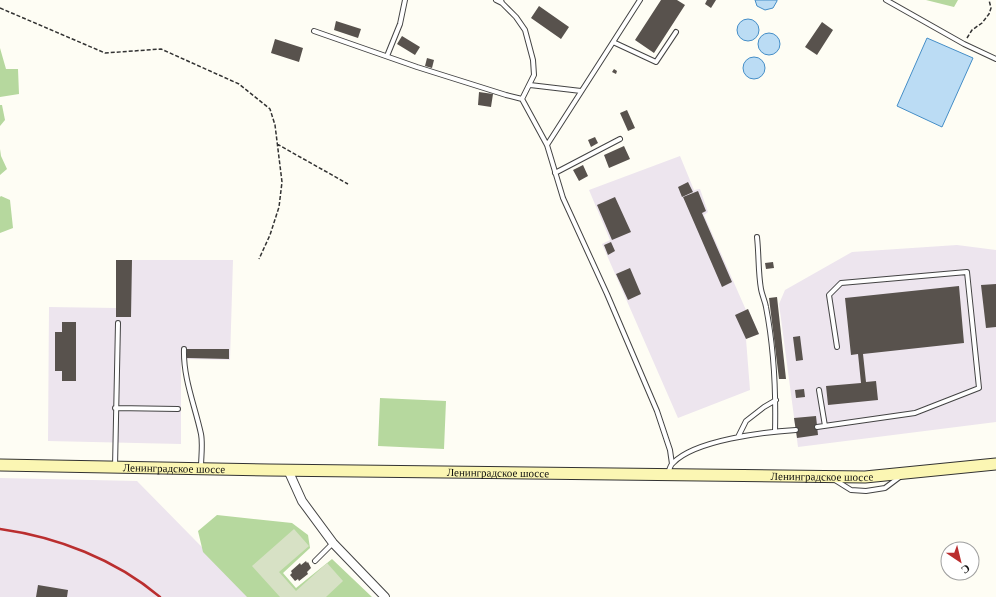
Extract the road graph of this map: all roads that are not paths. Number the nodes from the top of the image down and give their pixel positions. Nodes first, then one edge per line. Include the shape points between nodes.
1 (405, 0) edge
2 (496, 0) edge
3 (640, 0) edge
4 (886, 0) edge
5 (892, 1) edge
6 (502, 2) edge
7 (314, 31) dead end
8 (676, 32) dead end
9 (613, 42) junction
10 (387, 56) junction
11 (996, 59) edge
12 (530, 85) junction
13 (581, 91) junction
14 (522, 98) junction
15 (620, 139) dead end
16 (547, 145) junction
17 (555, 173) junction
18 (757, 237) dead end
19 (118, 323) dead end
20 (837, 347) dead end
21 (184, 349) dead end
22 (819, 390) dead end
23 (776, 400) junction
24 (115, 408) junction
25 (178, 410) dead end
26 (825, 426) junction
27 (817, 427) dead end
28 (796, 430) dead end
29 (775, 432) junction
30 (738, 437) junction
31 (672, 464) junction
32 (996, 464) edge
33 (0, 465) edge
34 (115, 467) junction
35 (201, 468) junction
36 (288, 470) junction
37 (668, 474) junction
38 (333, 543) junction
39 (315, 561) dead end
40 (385, 597) edge

1 - 10 lane via 400,24
2 - 6 lane
3 - 9 lane
4 - 5 lane
5 - 11 lane via 964,44
6 - 12 lane via 525,30 533,60 534,75
7 - 10 lane
8 - 9 lane via 656,62
9 - 13 lane
10 - 14 lane via 498,93
12 - 13 lane
12 - 14 lane
13 - 16 lane
14 - 16 lane
15 - 17 lane
16 - 17 lane
17 - 31 lane via 563,198 657,411
18 - 23 lane via 761,290 766,305
19 - 24 lane
20 - 26 lane via 829,295 841,283 967,272 979,388 915,413
21 - 35 lane via 191,398 202,436
22 - 26 lane
23 - 29 lane
23 - 30 lane via 746,421
24 - 25 lane
24 - 34 lane
26 - 27 lane
28 - 29 lane
29 - 30 lane
30 - 31 lane via 708,444 684,454
31 - 37 lane
32 - 37 main road, Ленинградское шоссе via 865,477
33 - 34 main road, Ленинградское шоссе
34 - 35 main road, Ленинградское шоссе
35 - 36 main road, Ленинградское шоссе
36 - 37 main road, Ленинградское шоссе
36 - 38 street via 302,501
38 - 39 lane
38 - 40 street

